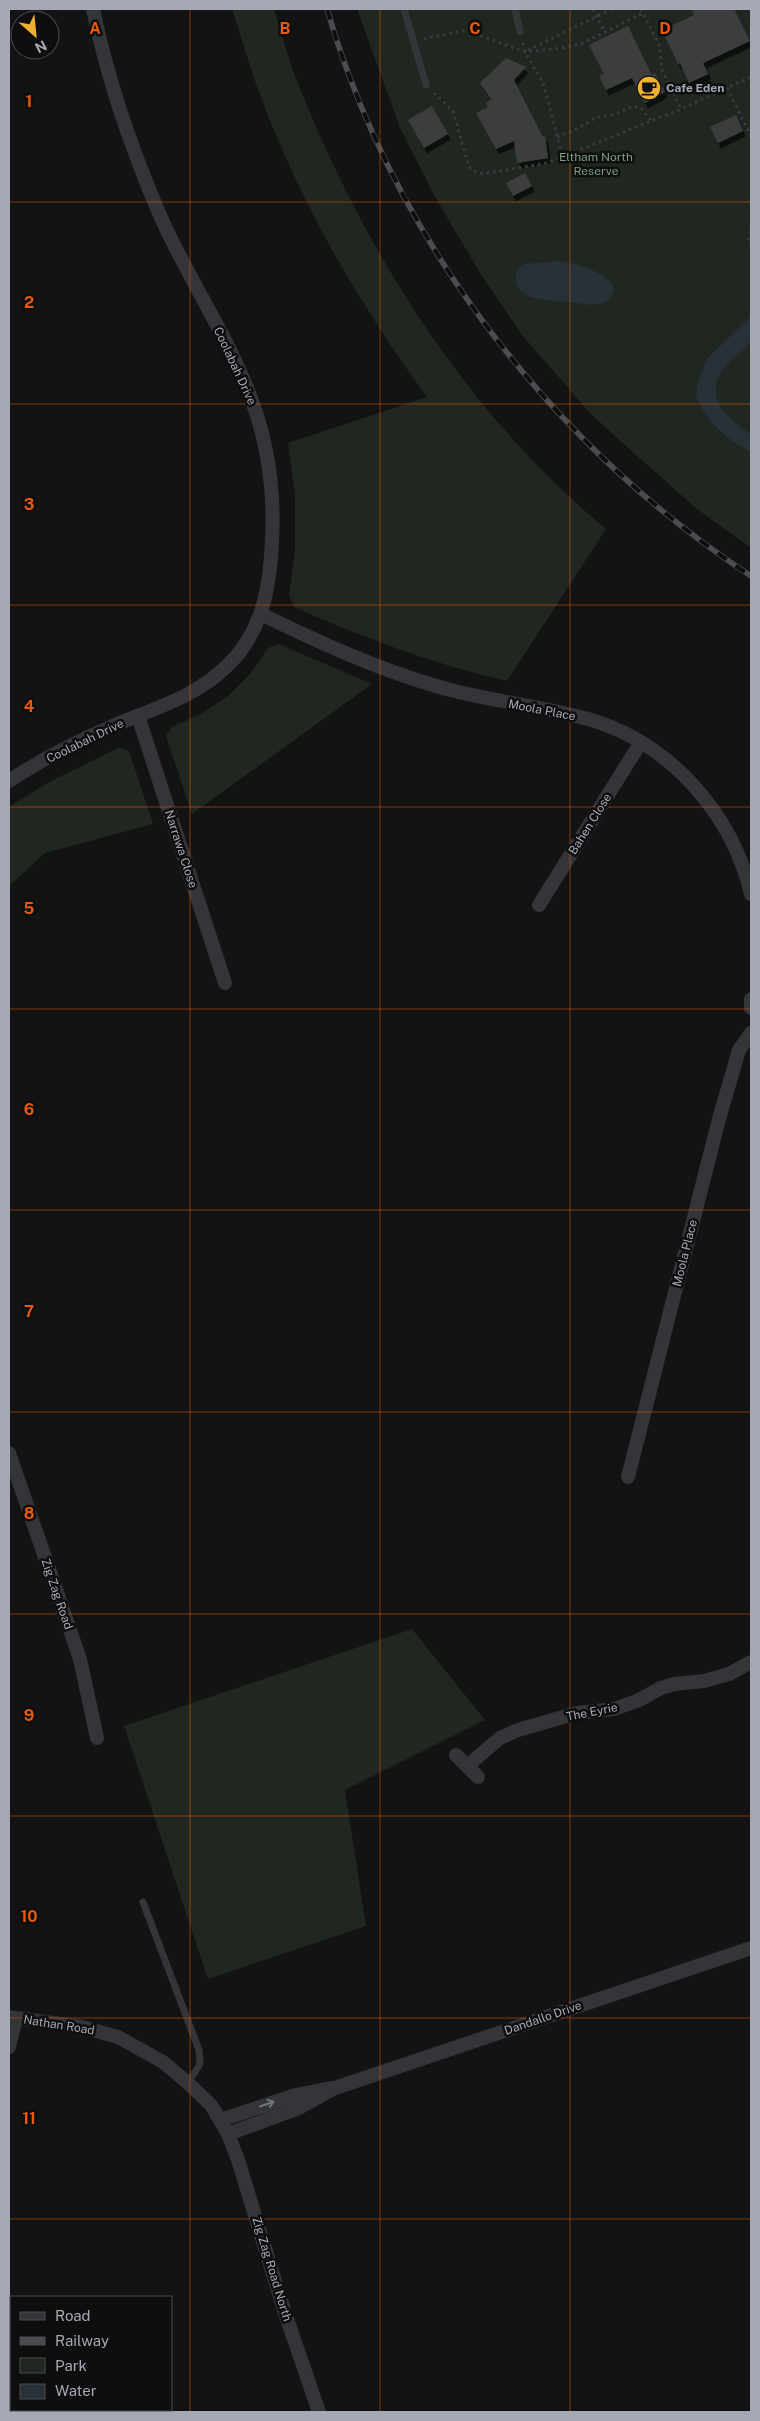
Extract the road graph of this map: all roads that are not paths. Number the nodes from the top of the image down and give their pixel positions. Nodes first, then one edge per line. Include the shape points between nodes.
1 (93, 9) edge
2 (404, 9) edge
3 (515, 9) edge
4 (520, 32) dead end
5 (426, 85) road end
6 (261, 614) junction
7 (138, 716) junction
8 (641, 742) junction
9 (9, 781) edge
10 (745, 856) edge
11 (751, 894) edge
12 (539, 905) dead end
13 (225, 983) dead end
14 (751, 999) edge
15 (751, 1008) edge
16 (751, 1033) edge
17 (9, 1453) edge
18 (628, 1477) dead end
19 (751, 1662) edge
20 (97, 1738) dead end
21 (456, 1755) dead end
22 (467, 1766) junction
23 (478, 1777) dead end
24 (143, 1902) dead end
25 (751, 1948) edge
26 (12, 2017) edge
27 (9, 2047) edge
28 (188, 2083) junction
29 (224, 2127) junction
30 (319, 2412) edge

1 - 6 street, Coolabah Drive via 120,105 158,212 236,362 259,422 270,481 273,525 270,574
2 - 5 lane
3 - 4 lane
6 - 7 street, Coolabah Drive via 247,642 215,677 178,700
6 - 8 street, Moola Place via 349,655 434,686 587,719
7 - 9 street, Coolabah Drive via 76,743
7 - 13 street, Narrawa Close
8 - 10 street, Moola Place via 678,770 700,793
8 - 12 street, Bahen Close
10 - 11 street, Moola Place
14 - 15 street
16 - 18 street, Moola Place via 739,1050 719,1120
17 - 20 street, Zig Zag Road via 80,1659
19 - 22 street, The Eyrie via 730,1674 674,1684 614,1708 577,1713 518,1730 500,1738
21 - 22 street
22 - 23 street
24 - 28 lane via 200,2050 200,2064
25 - 29 street, Dandallo Drive via 335,2088 299,2108
26 - 27 street
26 - 28 street, Nathan Road via 82,2027 118,2037 149,2053
28 - 29 street, Nathan Road via 210,2105
29 - 30 street, Zig Zag Road North via 244,2179

